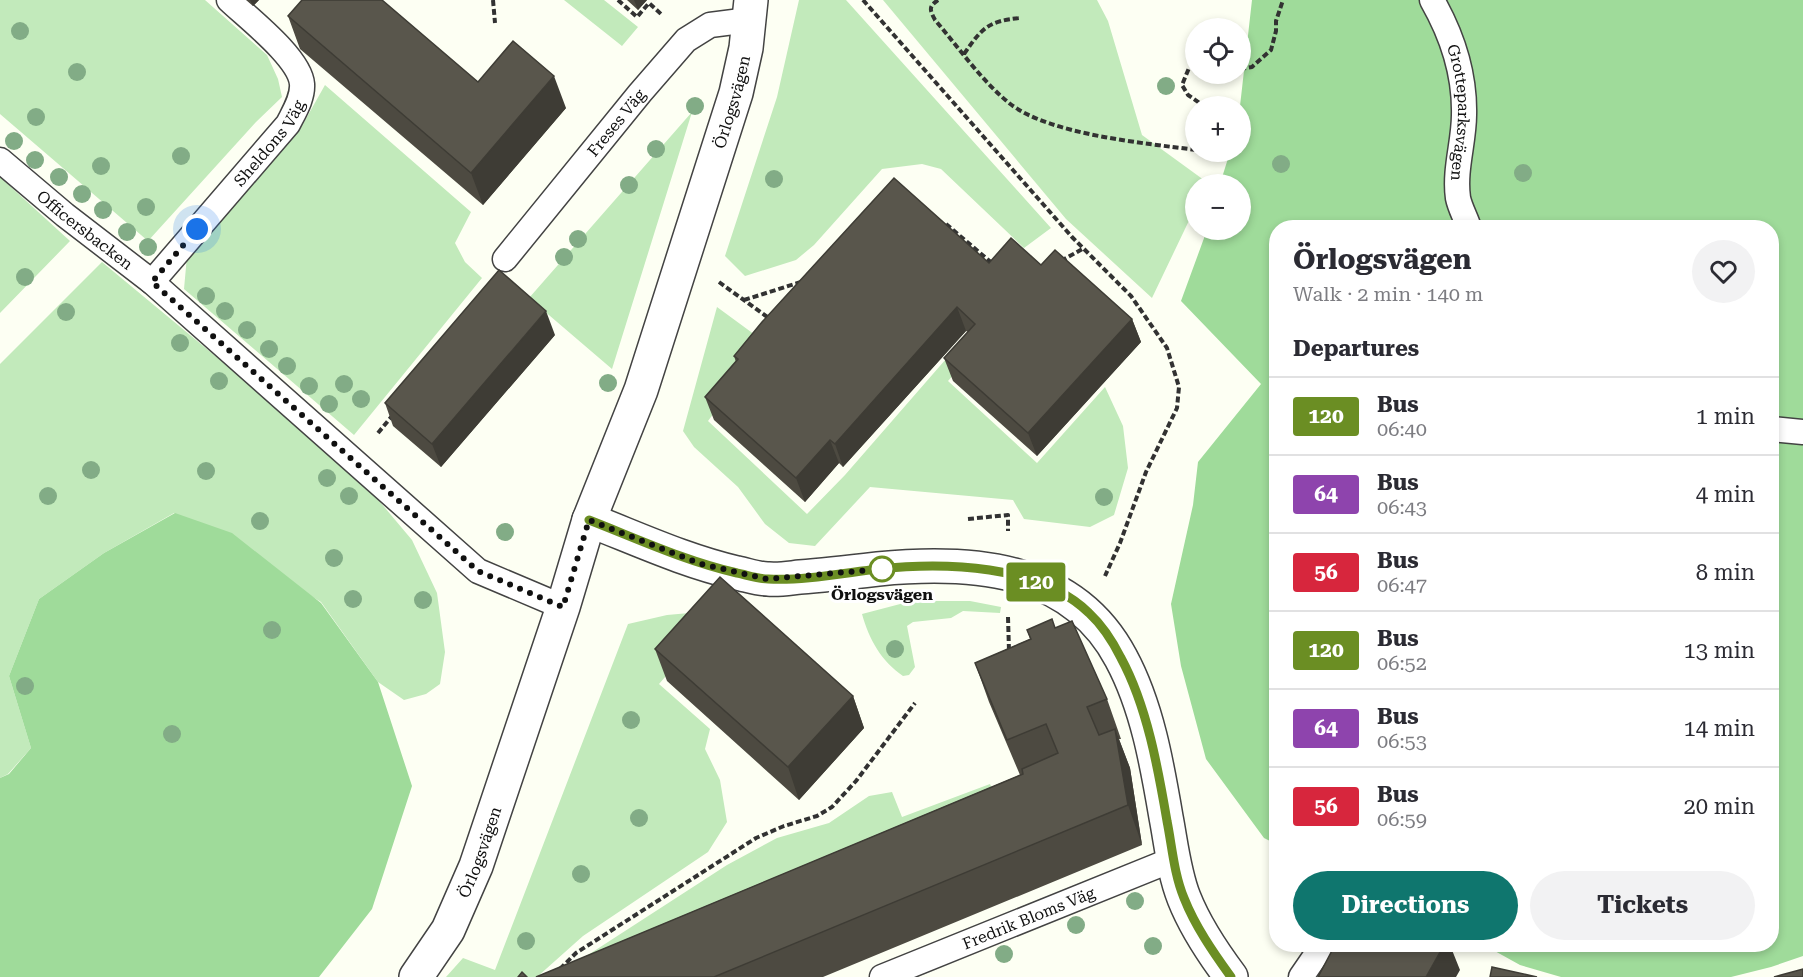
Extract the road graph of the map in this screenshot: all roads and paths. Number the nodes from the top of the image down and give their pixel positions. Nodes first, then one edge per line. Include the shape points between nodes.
1 (229, 0) edge
2 (493, 0) edge
3 (618, 0) edge
4 (863, 0) edge
5 (938, 0) edge
6 (1283, 0) edge
7 (1432, 0) edge
8 (750, 10) edge
9 (1020, 18) dead end
10 (495, 23) dead end
11 (688, 39) junction
12 (964, 54) junction
13 (1251, 67) edge
14 (1185, 75) edge
15 (1191, 96) edge
16 (1185, 149) edge
17 (0, 160) edge
18 (1466, 220) edge
19 (944, 223) edge
20 (1084, 248) junction
21 (505, 259) dead end
22 (1054, 264) edge
23 (999, 269) edge
24 (812, 278) edge
25 (713, 279) dead end
26 (152, 282) junction
27 (744, 300) junction
28 (770, 320) edge
29 (399, 408) edge
30 (1779, 430) edge
31 (1803, 432) edge
32 (354, 462) junction
33 (589, 520) junction
34 (563, 607) junction
35 (1089, 612) junction
36 (1008, 617) dead end
37 (1009, 660) edge
38 (915, 703) dead end
39 (1174, 859) junction
40 (1318, 952) edge
41 (553, 975) edge
42 (416, 977) edge
43 (882, 977) edge
44 (1231, 977) edge
45 (1301, 977) edge

1 - 26 lane, Sheldons Väg via 292,62 302,83 299,103 288,124
2 - 10 path
3 - 11 path via 637,17 649,3
4 - 20 path
5 - 12 path via 930,10
6 - 13 path via 1271,50
7 - 18 lane, Grotteparksvägen via 1452,42 1461,78 1464,115 1458,198
8 - 11 lane, Freses Väg via 710,25
8 - 33 street, Örlogsvägen via 736,93 710,176 641,390
9 - 12 path via 998,20 978,34
11 - 21 lane, Freses Väg
12 - 16 path via 991,87 1034,116 1071,129
14 - 15 path via 1182,85
17 - 26 lane, Officersbacken
19 - 23 path
20 - 22 path
20 - 35 path via 1146,316 1167,348 1179,387 1177,408 1146,472
24 - 27 path
25 - 27 path
26 - 32 lane, Officersbacken
27 - 28 path
29 - 32 path
30 - 31 lane
32 - 34 lane, Officersbacken via 478,571
33 - 34 street, Örlogsvägen
33 - 35 street via 701,564 767,579 882,569 982,569 1044,584
34 - 42 street, Örlogsvägen via 476,866 448,930
35 - 39 street via 1121,657 1134,687 1151,740
36 - 37 path
38 - 41 path via 832,807 746,844 576,953
39 - 43 lane, Fredrik Bloms Väg
39 - 44 street via 1183,897 1210,949
40 - 45 lane

